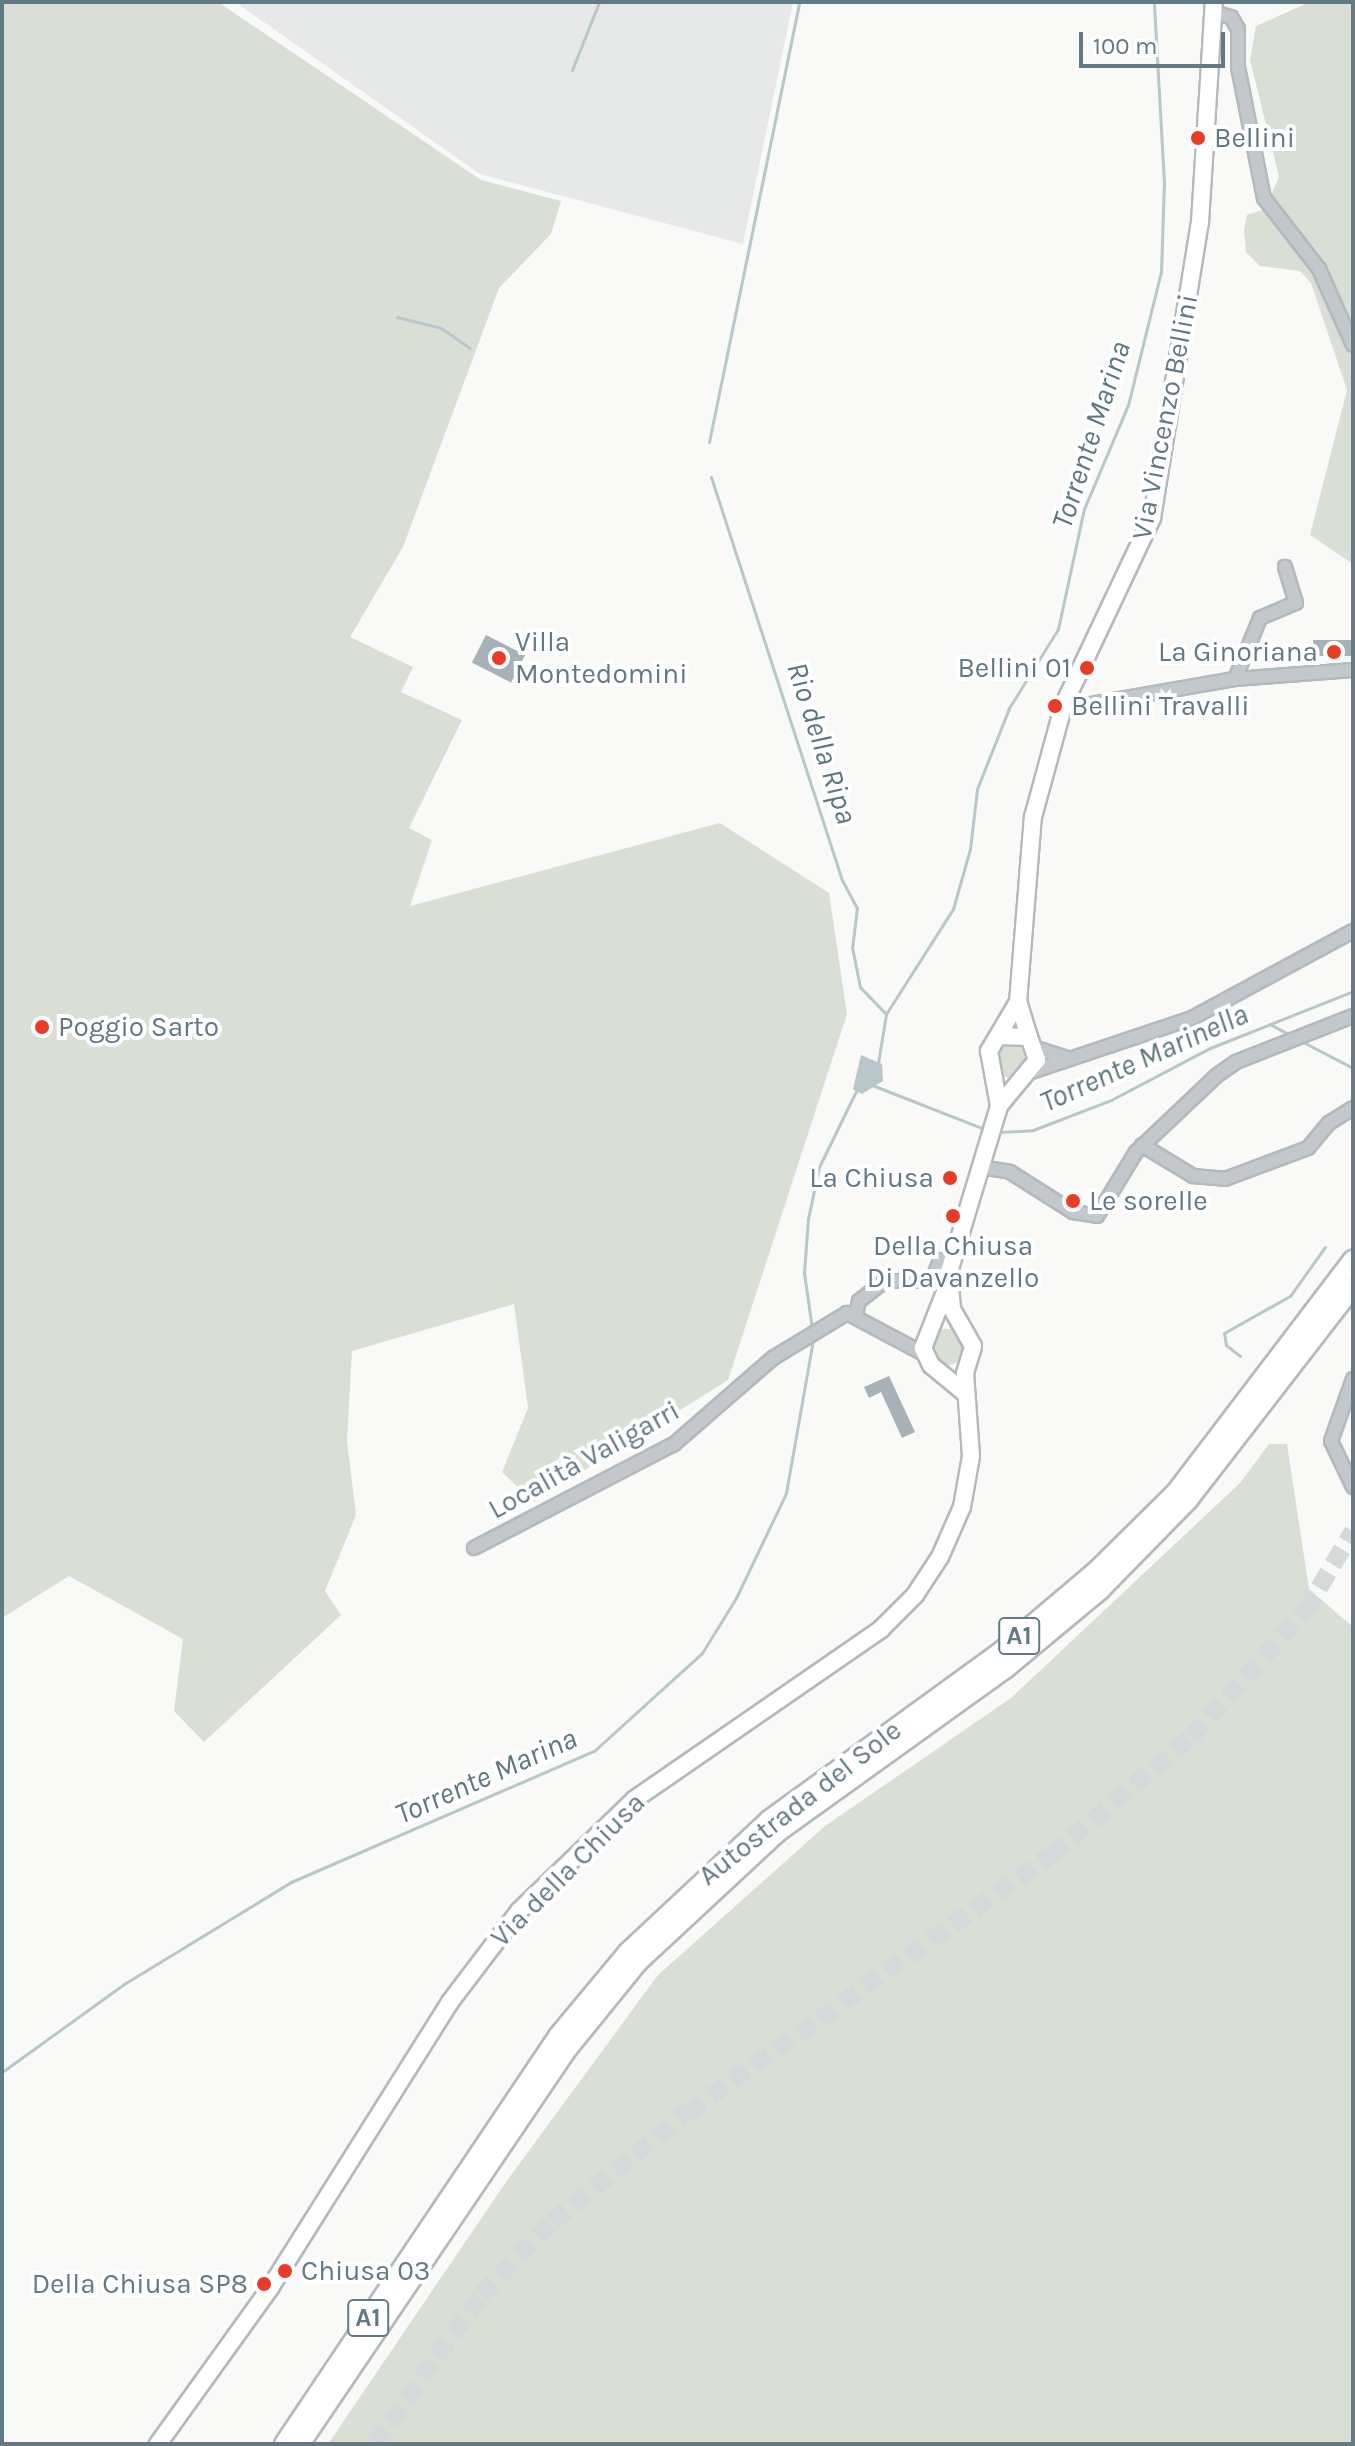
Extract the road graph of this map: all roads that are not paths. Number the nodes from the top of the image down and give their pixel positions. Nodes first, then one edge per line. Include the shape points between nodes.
1 (1213, 7) edge
2 (1353, 345) edge
3 (1285, 567) dead end
4 (1353, 670) edge
5 (1235, 679) junction
6 (1064, 704) junction
7 (1353, 931) edge
8 (1018, 1002) junction
9 (1353, 1016) edge
10 (999, 1036) junction
11 (1032, 1042) junction
12 (1072, 1059) junction
13 (993, 1070) junction
14 (1026, 1075) junction
15 (1353, 1108) edge
16 (998, 1111) junction
17 (1142, 1145) junction
18 (980, 1167) junction
19 (952, 1260) junction
20 (1353, 1260) edge
21 (948, 1285) junction
22 (1353, 1287) edge
23 (856, 1315) junction
24 (960, 1325) junction
25 (928, 1332) junction
26 (907, 1341) junction
27 (924, 1354) junction
28 (966, 1364) junction
29 (943, 1371) junction
30 (1353, 1379) edge
31 (965, 1393) junction
32 (1353, 1487) edge
33 (474, 1548) dead end
34 (633, 1957) junction
35 (459, 2196) junction
36 (158, 2444) edge
37 (284, 2444) edge
38 (300, 2444) edge

1 - 2 street via 1231,17 1238,29 1238,67 1264,198 1319,269
1 - 6 main road, Via Vincenzo Bellini via 1200,222 1152,518
3 - 5 street via 1296,603 1260,618
4 - 5 street
5 - 6 street via 1074,707
6 - 8 main road, Via Vincenzo Bellini via 1033,817
7 - 12 street via 1192,1018
8 - 10 main road, Via Vincenzo Bellini
8 - 11 main road, Via Vincenzo Bellini
9 - 17 street via 1236,1062
10 - 11 main road
10 - 13 main road, Via della Chiusa via 989,1051
11 - 12 street
11 - 14 main road, Via della Chiusa
12 - 14 street
13 - 14 main road via 1002,1078
13 - 16 main road, Via della Chiusa
14 - 16 main road, Via della Chiusa
15 - 17 street via 1329,1123 1308,1148 1225,1179 1193,1176
16 - 18 main road, Via della Chiusa
17 - 18 street via 1097,1216 1073,1212 1010,1172
18 - 19 main road, Via della Chiusa
19 - 21 main road, Via della Chiusa
19 - 23 street via 940,1260 932,1281 885,1281 859,1301
20 - 34 highway, Autostrada del Sole / A1 via 1176,1492 1095,1572 999,1653 769,1820
21 - 24 main road, Via della Chiusa
21 - 25 main road, Via della Chiusa
22 - 34 highway, Autostrada del Sole / A1 via 1189,1499 1100,1590 1005,1669 778,1832
23 - 26 street
23 - 33 street, Località Valigarri via 840,1316 787,1349 674,1444
24 - 25 main road via 947,1322
24 - 28 main road, Via della Chiusa via 973,1346
25 - 26 street
25 - 27 main road, Via della Chiusa
26 - 27 street
27 - 29 main road
28 - 29 main road
28 - 31 main road, Via della Chiusa
29 - 31 main road
30 - 32 street via 1331,1441
31 - 36 main road, Via della Chiusa via 971,1456 962,1507 915,1595 881,1629 635,1799 519,1911 450,2002 270,2288
34 - 35 highway, Autostrada del Sole / A1 via 558,2036
35 - 37 highway, Autostrada del Sole / A1
35 - 38 highway, Autostrada del Sole / A1

